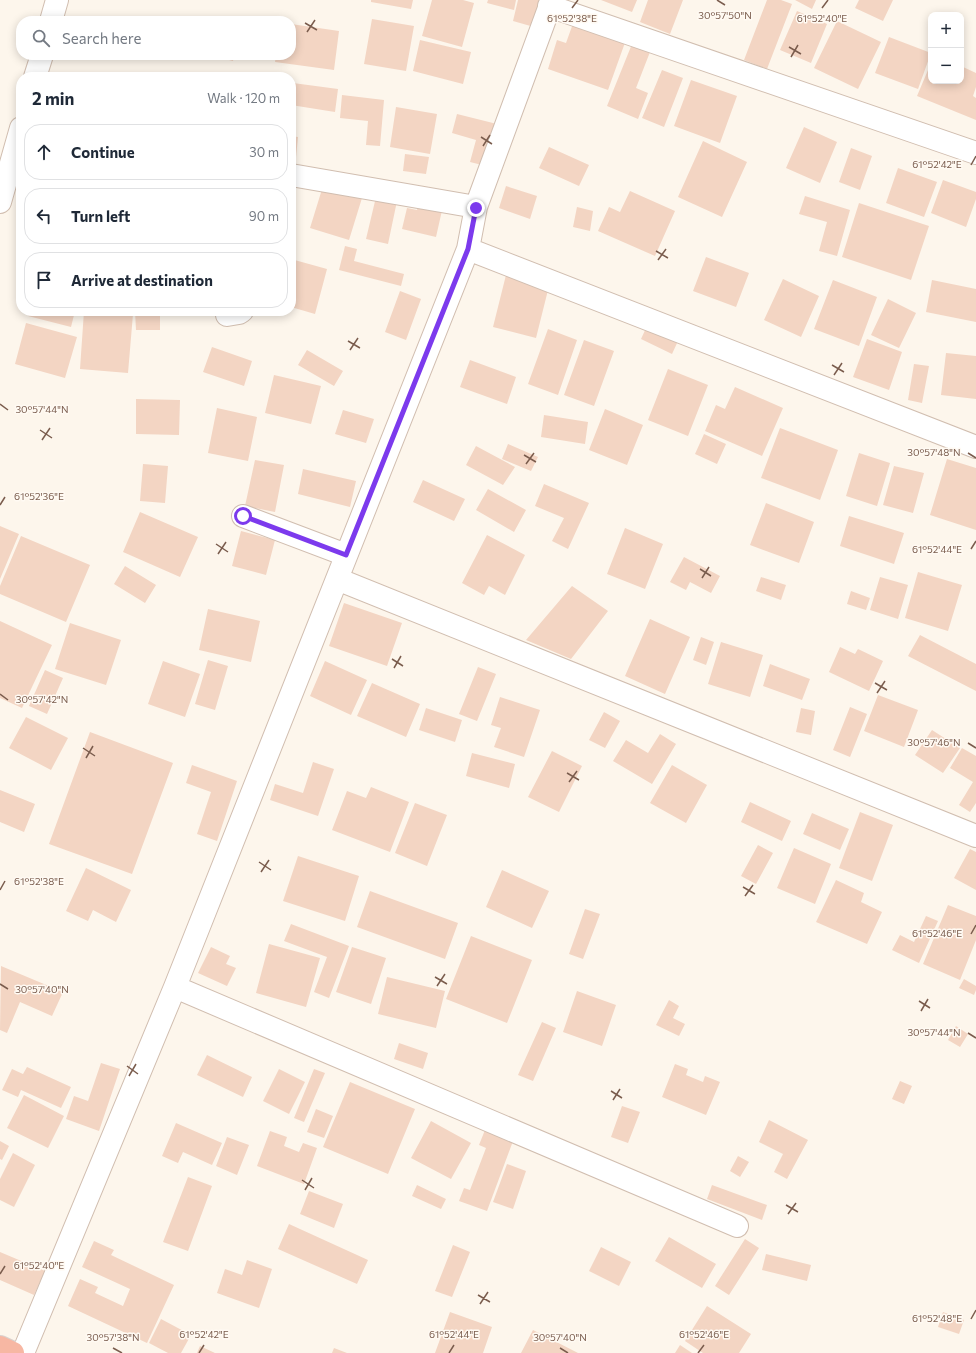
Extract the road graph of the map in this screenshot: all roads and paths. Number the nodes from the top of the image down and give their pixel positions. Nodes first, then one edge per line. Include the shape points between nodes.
1 (57, 0) edge
2 (550, 3) edge
3 (52, 16) edge
4 (40, 60) edge
5 (37, 72) edge
6 (16, 146) edge
7 (976, 153) edge
8 (296, 176) edge
9 (0, 202) edge
10 (476, 208) junction
11 (468, 249) junction
12 (976, 447) edge
13 (243, 516) dead end
14 (346, 555) junction
15 (336, 579) junction
16 (976, 836) edge
17 (175, 987) junction
18 (737, 1226) dead end
19 (0, 1347) edge
20 (13, 1353) edge
21 (23, 1353) edge

1 - 3 street
2 - 7 street
2 - 10 street
4 - 5 street
6 - 9 street
8 - 10 street
10 - 11 street
11 - 12 street
11 - 14 street
13 - 14 street
14 - 15 street
15 - 16 street
15 - 17 street
17 - 18 street
17 - 21 street
19 - 20 highway

